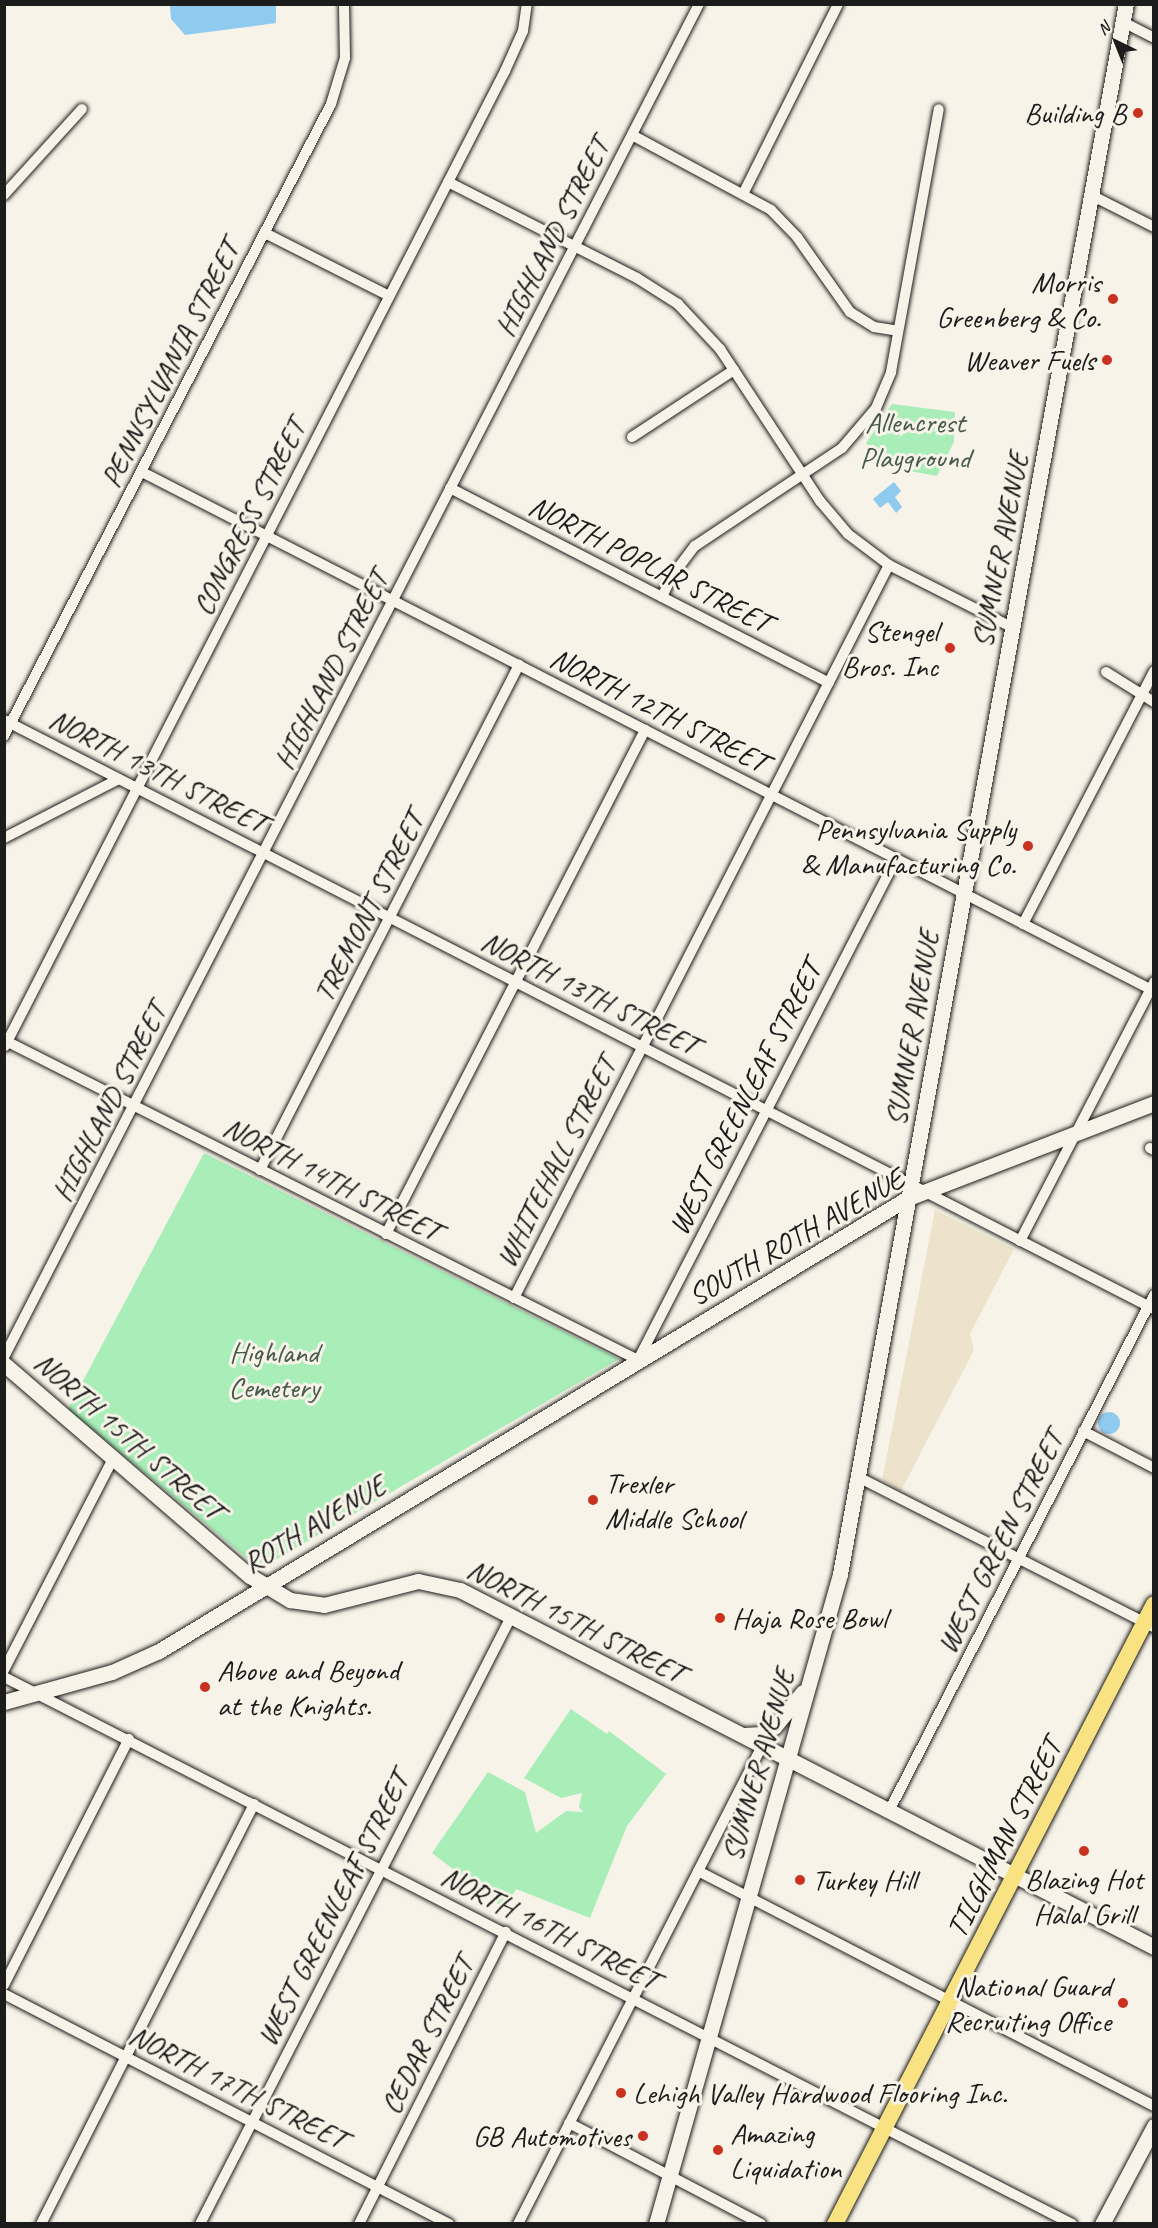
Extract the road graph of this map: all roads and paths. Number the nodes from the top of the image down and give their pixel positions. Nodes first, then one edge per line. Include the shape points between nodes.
1 (344, 4) edge
2 (527, 4) edge
3 (699, 4) edge
4 (838, 4) edge
5 (1126, 4) edge
6 (1123, 22) junction
7 (1154, 38) edge
8 (82, 109) dead end
9 (939, 110) dead end
10 (632, 135) junction
11 (448, 182) junction
12 (744, 192) junction
13 (4, 195) edge
14 (1091, 195) junction
15 (1154, 227) edge
16 (264, 233) junction
17 (574, 246) junction
18 (389, 296) junction
19 (898, 331) junction
20 (734, 370) junction
21 (632, 437) dead end
22 (142, 472) junction
23 (803, 474) junction
24 (450, 488) junction
25 (267, 536) junction
26 (889, 566) junction
27 (662, 597) junction
28 (393, 601) junction
29 (1012, 628) junction
30 (519, 665) junction
31 (1154, 671) edge
32 (1106, 672) dead end
33 (829, 683) junction
34 (1141, 696) junction
35 (1154, 702) edge
36 (8, 721) edge
37 (645, 730) junction
38 (4, 736) edge
39 (119, 779) junction
40 (137, 789) junction
41 (772, 795) junction
42 (4, 838) edge
43 (265, 853) junction
44 (896, 859) junction
45 (964, 894) junction
46 (391, 918) junction
47 (1023, 924) junction
48 (515, 982) junction
49 (1152, 987) edge
50 (6, 1043) edge
51 (642, 1047) junction
52 (1154, 1103) edge
53 (133, 1107) junction
54 (766, 1110) junction
55 (1076, 1134) junction
56 (260, 1170) junction
57 (910, 1191) junction
58 (928, 1192) junction
59 (386, 1234) junction
60 (1020, 1240) junction
61 (1154, 1295) edge
62 (514, 1298) junction
63 (1151, 1308) edge
64 (4, 1357) edge
65 (638, 1360) junction
66 (4, 1364) edge
67 (1083, 1431) junction
68 (113, 1459) junction
69 (1154, 1468) edge
70 (858, 1477) junction
71 (1017, 1558) junction
72 (265, 1585) junction
73 (1154, 1604) edge
74 (511, 1617) junction
75 (1149, 1625) edge
76 (4, 1670) edge
77 (4, 1677) edge
78 (810, 1682) junction
79 (36, 1693) junction
80 (4, 1702) edge
81 (740, 1735) junction
82 (129, 1739) junction
83 (762, 1746) junction
84 (788, 1759) junction
85 (254, 1804) junction
86 (889, 1811) junction
87 (380, 1869) junction
88 (698, 1871) junction
89 (1015, 1876) junction
90 (747, 1897) junction
91 (506, 1932) junction
92 (1154, 1947) edge
93 (4, 1985) edge
94 (4, 1994) edge
95 (633, 1997) junction
96 (950, 2002) junction
97 (709, 2037) junction
98 (126, 2057) junction
99 (1154, 2106) edge
100 (251, 2121) junction
101 (569, 2124) junction
102 (1154, 2126) edge
103 (885, 2127) junction
104 (669, 2176) junction
105 (377, 2187) junction
106 (41, 2223) edge
107 (200, 2223) edge
108 (359, 2223) edge
109 (449, 2223) edge
110 (518, 2223) edge
111 (656, 2223) edge
112 (761, 2223) edge
113 (835, 2223) edge
114 (1072, 2223) edge
115 (1102, 2223) edge

1 - 16 street, PENNSYLVANIA STREET via 345,58 336,92
2 - 11 street, CONGRESS STREET via 518,44
3 - 10 street, HIGHLAND STREET
4 - 12 street
5 - 6 main road, SUMNER AVENUE
6 - 7 street
6 - 14 main road, SUMNER AVENUE
8 - 13 street
9 - 19 street
10 - 12 street
10 - 17 street, HIGHLAND STREET
11 - 17 street
11 - 18 street, CONGRESS STREET
12 - 19 street via 788,226 850,312 873,327
14 - 15 street
14 - 29 main road, SUMNER AVENUE
16 - 18 street
16 - 22 street, PENNSYLVANIA STREET
17 - 20 street via 678,304 707,332
17 - 24 street, HIGHLAND STREET
18 - 25 street, CONGRESS STREET
19 - 23 street via 891,372 871,416 842,448
20 - 21 street
20 - 23 street
22 - 25 street, NORTH 12TH STREET
22 - 36 street, PENNSYLVANIA STREET
23 - 26 street via 835,521
23 - 27 street via 694,546
24 - 27 street, NORTH POPLAR STREET
24 - 28 street, HIGHLAND STREET
25 - 28 street, NORTH 12TH STREET
25 - 40 street, CONGRESS STREET
26 - 29 street
26 - 33 street, WHITEHALL STREET
27 - 33 street, NORTH POPLAR STREET
28 - 30 street, NORTH 12TH STREET
28 - 43 street, HIGHLAND STREET
29 - 45 main road, SUMNER AVENUE
30 - 37 street, NORTH 12TH STREET
30 - 46 street, TREMONT STREET
31 - 34 street
32 - 34 street
33 - 41 street, WHITEHALL STREET
34 - 35 street
34 - 47 street
36 - 38 street, PENNSYLVANIA STREET
36 - 39 street, NORTH 13TH STREET
37 - 41 street, NORTH 12TH STREET
37 - 48 street
39 - 40 street, NORTH 13TH STREET
39 - 42 street
40 - 43 street, NORTH 13TH STREET
40 - 50 street, CONGRESS STREET
41 - 44 street, NORTH 12TH STREET
41 - 51 street, WHITEHALL STREET
43 - 46 street, NORTH 13TH STREET
43 - 53 street, HIGHLAND STREET
44 - 45 street, NORTH 12TH STREET
44 - 54 street, WEST GREENLEAF STREET
45 - 47 street, NORTH 12TH STREET
45 - 57 main road, SUMNER AVENUE
46 - 48 street, NORTH 13TH STREET
46 - 56 street, TREMONT STREET
47 - 49 street, NORTH 12TH STREET
48 - 51 street, NORTH 13TH STREET
48 - 59 street
49 - 55 street
50 - 53 street, NORTH 14TH STREET
51 - 54 street, NORTH 13TH STREET
51 - 62 street, WHITEHALL STREET
52 - 55 main road, SOUTH ROTH AVENUE
53 - 56 street, NORTH 14TH STREET
53 - 64 street, HIGHLAND STREET
54 - 57 street, NORTH 13TH STREET
54 - 65 street, WEST GREENLEAF STREET
55 - 58 main road, SOUTH ROTH AVENUE
55 - 60 street
56 - 59 street, NORTH 14TH STREET
57 - 58 main road, SOUTH ROTH AVENUE
57 - 65 main road, SOUTH ROTH AVENUE
57 - 70 main road, SUMNER AVENUE
58 - 60 street
59 - 62 street, NORTH 14TH STREET
60 - 63 street
61 - 63 street, WEST GREEN STREET
62 - 65 street, NORTH 14TH STREET
63 - 67 street, WEST GREEN STREET
65 - 72 main road, ROTH AVENUE
66 - 68 main road, NORTH 15TH STREET
67 - 69 street
67 - 71 street, WEST GREEN STREET
68 - 72 main road, NORTH 15TH STREET
68 - 76 street
70 - 71 street
70 - 78 main road, SUMNER AVENUE via 840,1574
71 - 75 street
71 - 86 street, WEST GREEN STREET
72 - 74 main road, NORTH 15TH STREET via 290,1600 310,1606 402,1583 431,1582 460,1590
72 - 79 main road, ROTH AVENUE via 137,1662
73 - 75 main road, TILGHMAN STREET
74 - 81 main road, NORTH 15TH STREET
74 - 87 street, WEST GREENLEAF STREET
75 - 89 main road, TILGHMAN STREET
77 - 79 street, NORTH 16TH STREET
78 - 81 main road via 774,1727 761,1734
78 - 84 main road, SUMNER AVENUE
79 - 80 main road, ROTH AVENUE
79 - 82 street, NORTH 16TH STREET
81 - 83 main road, NORTH 15TH STREET
82 - 85 street, NORTH 16TH STREET
82 - 93 street
83 - 84 main road, NORTH 15TH STREET
83 - 88 street
84 - 86 main road, NORTH 15TH STREET
84 - 90 main road, SUMNER AVENUE
85 - 87 street, NORTH 16TH STREET
85 - 98 street
86 - 89 main road, NORTH 15TH STREET
87 - 91 street, NORTH 16TH STREET
87 - 100 street, WEST GREENLEAF STREET
88 - 90 street
88 - 95 street
89 - 92 main road, NORTH 15TH STREET
89 - 96 main road, TILGHMAN STREET
90 - 96 street
90 - 97 main road, SUMNER AVENUE
91 - 95 street, NORTH 16TH STREET
91 - 105 street, CEDAR STREET
94 - 98 street, NORTH 17TH STREET
95 - 97 street, NORTH 16TH STREET
95 - 101 street
96 - 99 street
96 - 103 main road, TILGHMAN STREET
97 - 103 street, NORTH 16TH STREET
97 - 104 main road, SUMNER AVENUE
98 - 100 street, NORTH 17TH STREET
98 - 106 street
100 - 105 street, NORTH 17TH STREET
100 - 107 street, WEST GREENLEAF STREET
101 - 104 street
101 - 110 street
102 - 115 main road
103 - 113 main road, TILGHMAN STREET
103 - 114 street, NORTH 16TH STREET
104 - 111 main road, SUMNER AVENUE
104 - 112 street
105 - 108 street, CEDAR STREET
105 - 109 street, NORTH 17TH STREET

